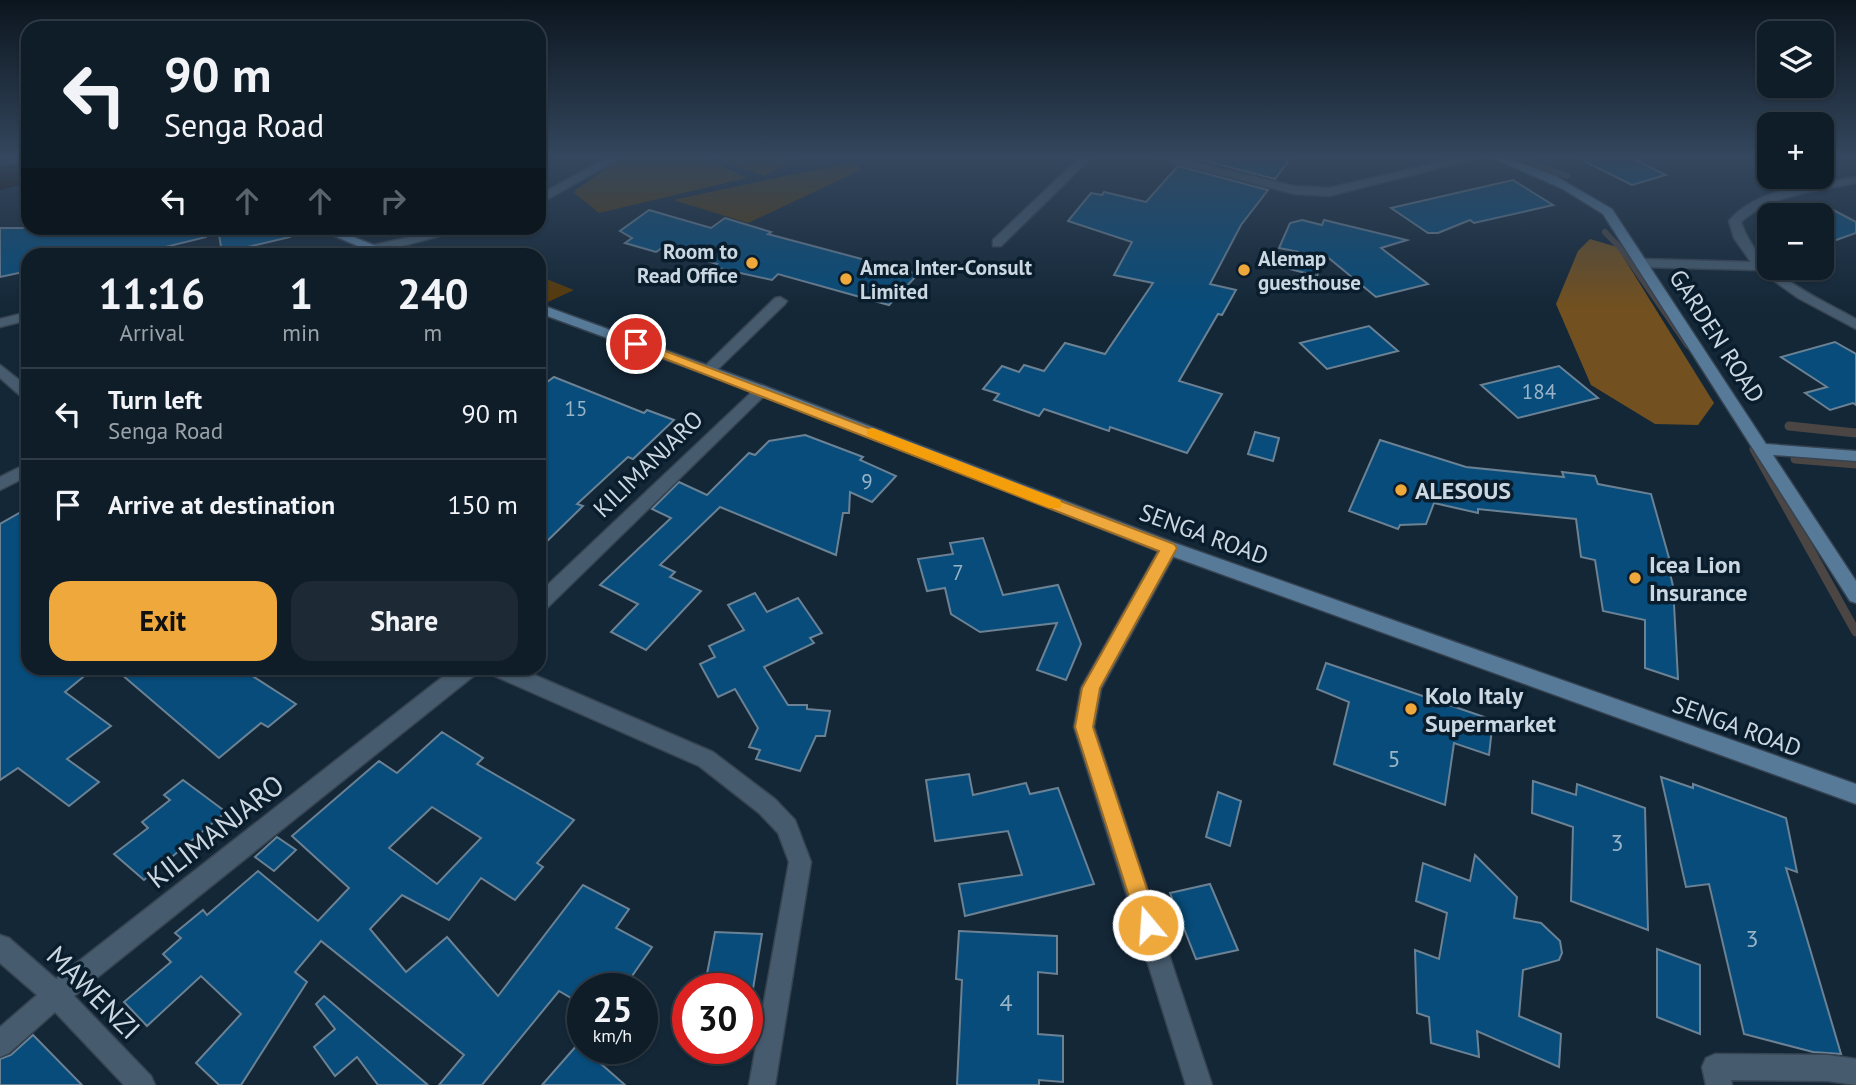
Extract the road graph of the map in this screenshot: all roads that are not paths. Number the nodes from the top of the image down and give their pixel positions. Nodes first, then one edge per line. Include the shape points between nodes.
1 (1035, 207) edge
2 (1602, 207) edge
3 (1752, 207) edge
4 (340, 235) edge
5 (434, 235) edge
6 (997, 243) dead end
7 (373, 248) edge
8 (380, 248) edge
9 (1757, 262) edge
10 (1642, 263) junction
11 (1757, 266) edge
12 (1783, 280) edge
13 (780, 301) dead end
14 (546, 311) edge
15 (14, 320) edge
16 (1856, 325) edge
17 (0, 337) edge
18 (0, 370) edge
19 (709, 370) junction
20 (21, 389) edge
21 (762, 390) junction
22 (1763, 449) junction
23 (1856, 456) edge
24 (21, 473) edge
25 (0, 484) edge
26 (1169, 548) junction
27 (1856, 596) edge
28 (546, 597) edge
29 (460, 675) edge
30 (513, 675) edge
31 (1856, 794) edge
32 (0, 947) edge
33 (56, 995) junction
34 (0, 1044) edge
35 (1856, 1072) edge
36 (142, 1085) edge
37 (762, 1085) edge
38 (1199, 1085) edge
39 (1719, 1085) edge

1 - 6 street
2 - 10 street, GARDEN ROAD
3 - 9 street via 1735,221 1737,236
4 - 7 street
5 - 8 street
10 - 11 street
10 - 22 street, GARDEN ROAD
12 - 16 street
13 - 19 street
14 - 19 street, SENGA ROAD
15 - 17 street
18 - 20 street
19 - 21 street, SENGA ROAD
21 - 26 street, SENGA ROAD
21 - 28 street, KILIMANJARO
22 - 23 street
22 - 27 street, GARDEN ROAD
24 - 25 street
26 - 31 street, SENGA ROAD
26 - 38 street via 1091,688 1084,727
29 - 33 street, KILIMANJARO
30 - 37 street via 706,759 787,827 800,862
32 - 33 street, MAWENZI
33 - 34 street, KILIMANJARO
33 - 36 street, MAWENZI
35 - 39 street via 1715,1067

